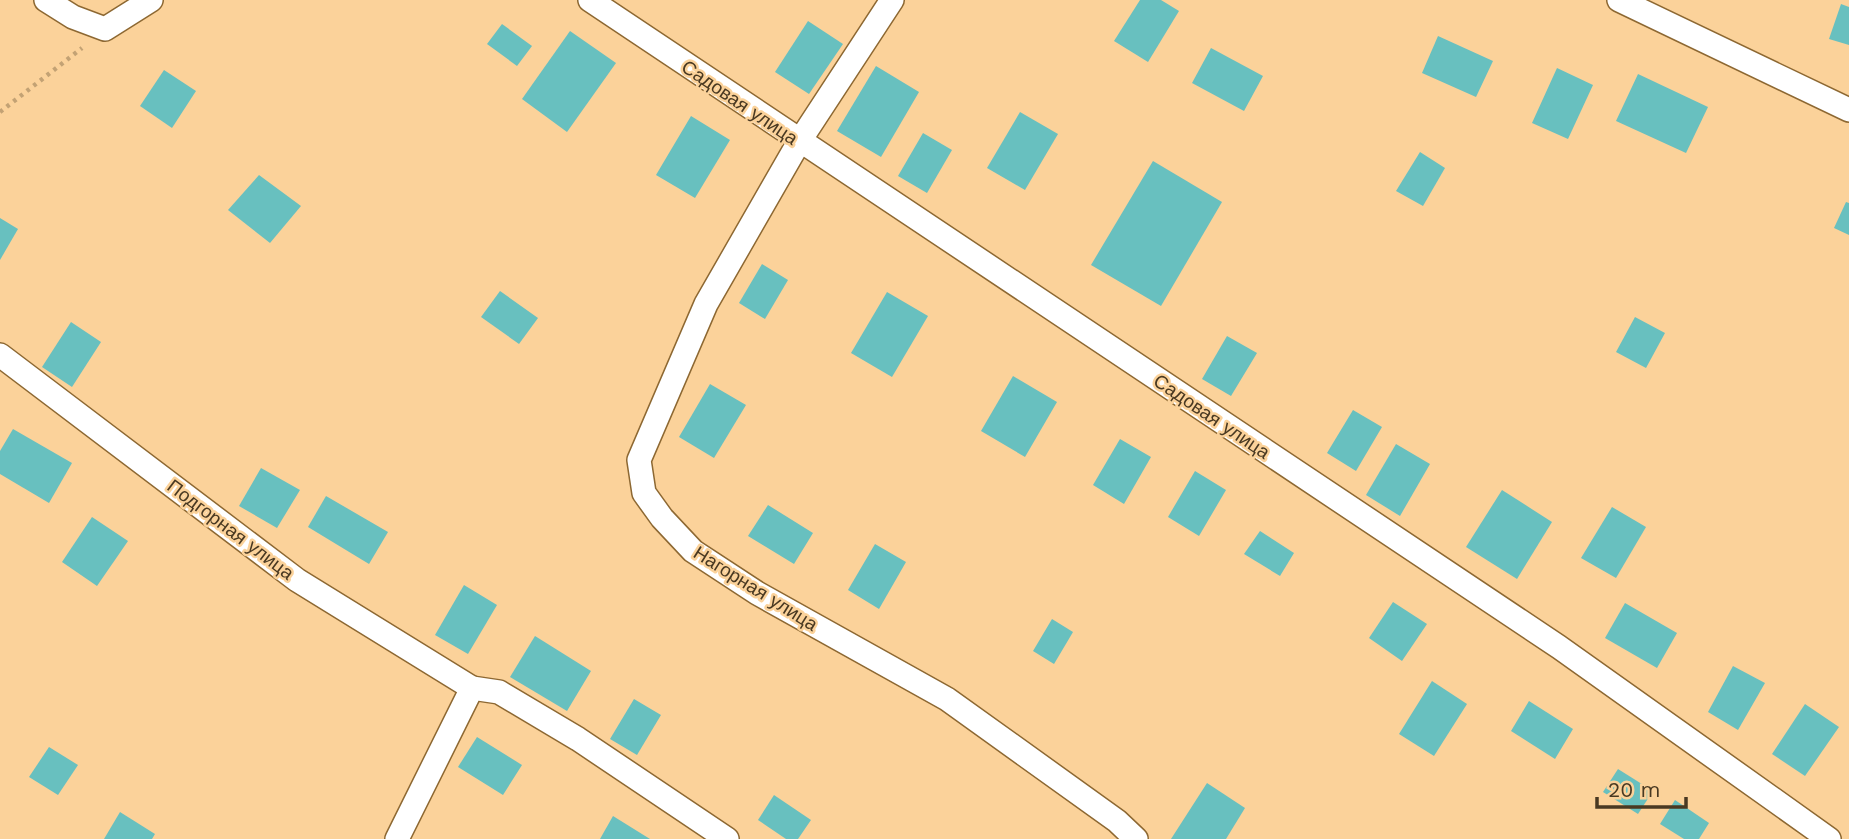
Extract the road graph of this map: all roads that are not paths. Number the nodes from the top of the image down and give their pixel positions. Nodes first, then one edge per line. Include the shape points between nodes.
1 (46, 0) edge
2 (151, 0) edge
3 (590, 0) edge
4 (892, 0) edge
5 (1619, 0) edge
6 (1849, 110) edge
7 (799, 142) junction
8 (0, 355) edge
9 (472, 688) junction
10 (397, 839) edge
11 (727, 839) edge
12 (1136, 839) edge
13 (1829, 839) edge

1 - 2 street via 105,29
3 - 7 street, Садовая улица
4 - 7 street, Нагорная улица
5 - 6 street
7 - 12 street, Нагорная улица via 706,304 674,376 639,460 644,493 693,551 757,593 947,699
7 - 13 street, Садовая улица via 1559,647
8 - 9 street, Подгорная улица via 297,580
9 - 10 street
9 - 11 street, Подгорная улица via 499,692

